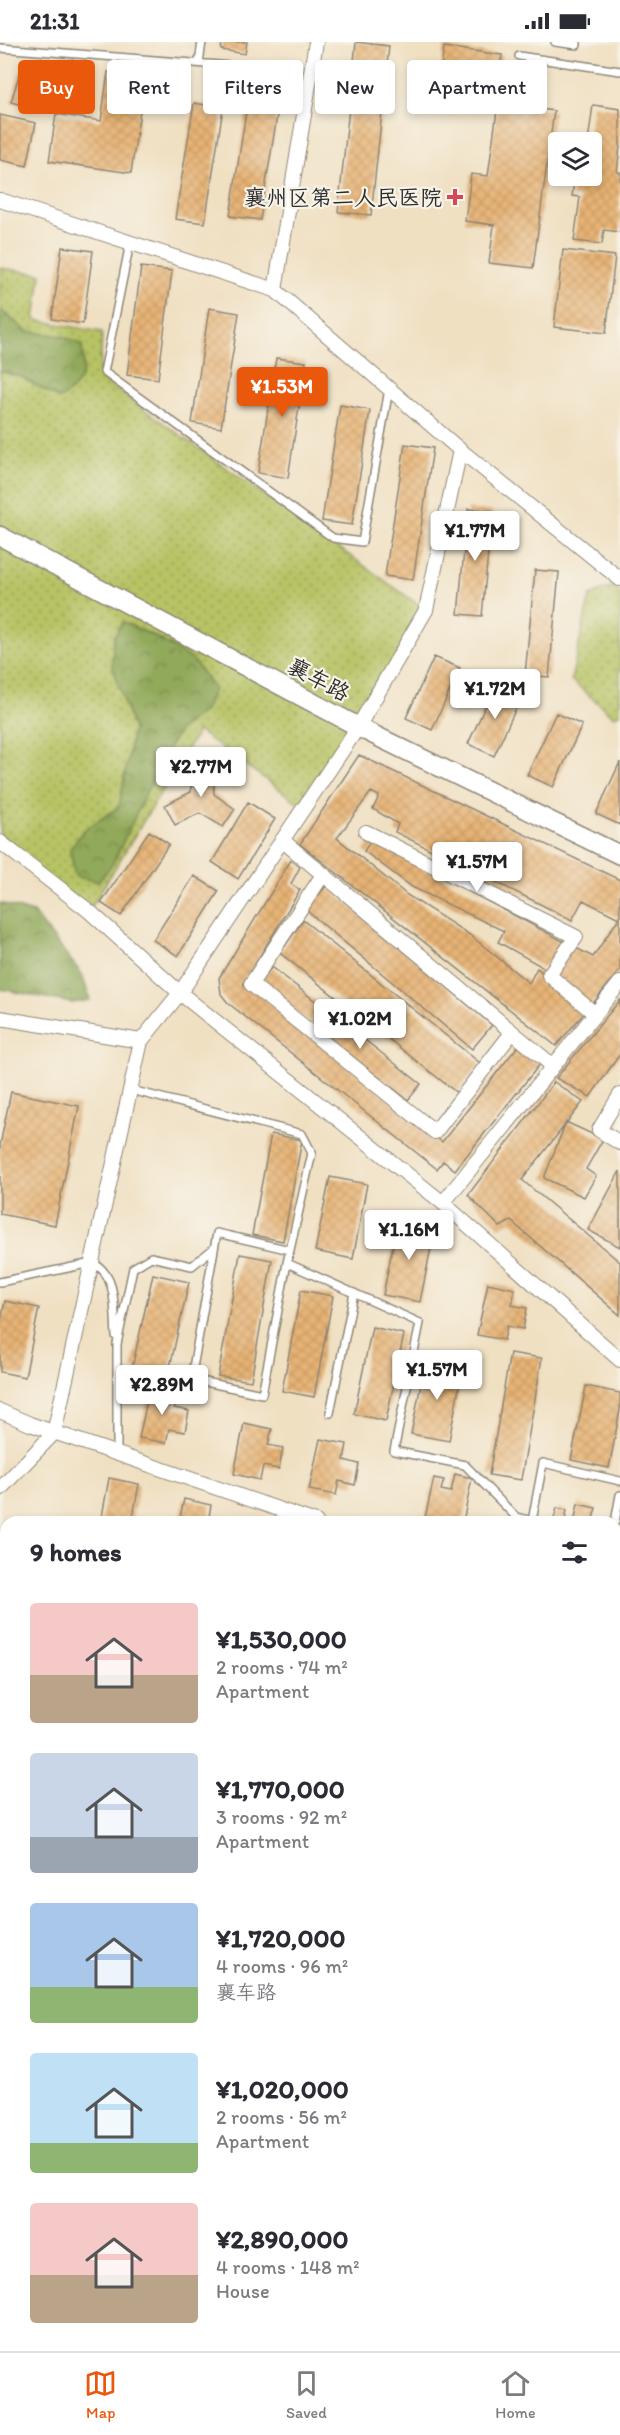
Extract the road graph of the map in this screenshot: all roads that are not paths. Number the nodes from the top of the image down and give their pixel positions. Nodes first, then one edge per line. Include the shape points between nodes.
1 (202, 42) edge
2 (316, 42) edge
3 (555, 42) edge
4 (577, 42) edge
5 (0, 48) edge
6 (519, 56) dead end
7 (200, 63) junction
8 (203, 63) edge
9 (620, 71) edge
10 (0, 200) edge
11 (130, 243) junction
12 (275, 291) junction
13 (389, 389) junction
14 (460, 450) junction
15 (0, 537) edge
16 (620, 579) edge
17 (358, 727) junction
18 (366, 832) dead end
19 (282, 840) junction
20 (0, 842) edge
21 (620, 855) edge
22 (322, 876) junction
23 (620, 983) edge
24 (180, 993) junction
25 (595, 1014) junction
26 (0, 1018) edge
27 (512, 1034) junction
28 (141, 1041) junction
29 (553, 1066) junction
30 (131, 1090) junction
31 (620, 1095) edge
32 (620, 1143) edge
33 (443, 1203) junction
34 (214, 1248) junction
35 (290, 1250) junction
36 (92, 1263) junction
37 (287, 1263) junction
38 (0, 1282) edge
39 (354, 1293) junction
40 (117, 1344) junction
41 (620, 1360) edge
42 (0, 1411) edge
43 (330, 1413) dead end
44 (54, 1432) junction
45 (117, 1454) junction
46 (620, 1481) edge
47 (0, 1489) edge
48 (620, 1495) edge
49 (298, 1516) edge
50 (515, 1516) edge
51 (533, 1516) edge
52 (616, 1516) edge

1 - 7 lane
2 - 12 street
3 - 4 lane
5 - 7 lane
6 - 9 lane
7 - 8 lane
10 - 11 street
11 - 12 street
11 - 13 lane via 104,372 333,538 362,542
12 - 13 street
13 - 14 street
14 - 16 street
14 - 17 street via 426,610
15 - 17 street, 襄车路
17 - 19 street
17 - 21 street, 襄车路
18 - 25 street via 576,937 549,975
19 - 22 street
19 - 24 street
20 - 24 street via 89,911
22 - 27 street
22 - 27 street via 251,984 435,1132
23 - 25 street
24 - 28 street
24 - 33 street
25 - 29 street
26 - 28 street
27 - 29 street
28 - 30 street
29 - 33 street
30 - 35 lane via 302,1134 312,1153
30 - 36 street
31 - 32 street via 599,1130
33 - 41 street
34 - 35 lane via 217,1233
34 - 37 lane via 191,1379 262,1394
34 - 40 lane via 192,1266 151,1257 133,1268
35 - 37 lane
36 - 38 lane
36 - 40 lane via 111,1281
36 - 44 street
37 - 39 lane
39 - 43 lane
39 - 50 lane via 420,1323 394,1451 465,1465
40 - 45 lane
42 - 44 street
44 - 45 street
44 - 47 street
45 - 49 street
46 - 51 lane via 543,1463
48 - 52 lane

